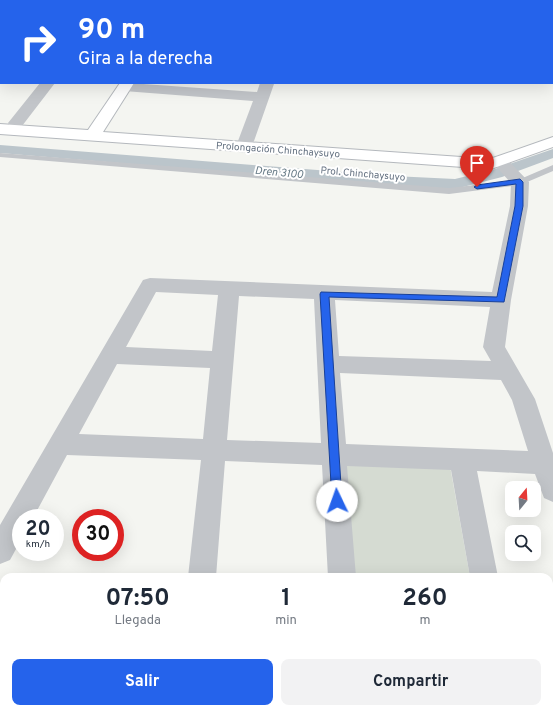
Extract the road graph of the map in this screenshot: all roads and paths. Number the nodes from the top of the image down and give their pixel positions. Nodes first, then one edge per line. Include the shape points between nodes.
1 (47, 84) edge
2 (267, 84) edge
3 (126, 85) edge
4 (262, 97) junction
5 (16, 123) dead end
6 (0, 129) edge
7 (92, 136) junction
8 (246, 141) dead end
9 (553, 142) edge
10 (0, 155) edge
11 (553, 168) edge
12 (508, 171) junction
13 (229, 288) junction
14 (324, 294) junction
15 (501, 300) junction
16 (111, 354) junction
17 (223, 360) junction
18 (329, 364) junction
19 (508, 371) junction
20 (60, 444) junction
21 (215, 450) junction
22 (334, 455) junction
23 (462, 460) junction
24 (544, 463) junction
25 (553, 490) edge
26 (0, 552) edge
27 (202, 573) edge
28 (342, 573) edge
29 (483, 573) edge

1 - 5 street
2 - 4 street
3 - 4 street
3 - 7 street
4 - 8 street
6 - 7 street, Prolongación Chinchaysuyo
7 - 12 street, Prolongación Chinchaysuyo via 491,164
9 - 12 street, Prolongación Chinchaysuyo
10 - 12 lane, Prol. Chinchaysuyo via 449,191
11 - 12 lane, Prol. Chinchaysuyo
12 - 15 street via 519,206
13 - 14 street
13 - 16 street via 150,285
13 - 17 street
14 - 15 street
14 - 18 street
15 - 19 street via 494,347
16 - 17 street
16 - 20 street
17 - 21 street
18 - 19 street
18 - 22 street
19 - 24 street via 523,400
20 - 21 street
20 - 26 street
21 - 22 street
21 - 27 street
22 - 23 street
22 - 28 street
23 - 24 street
23 - 29 street
24 - 25 street

